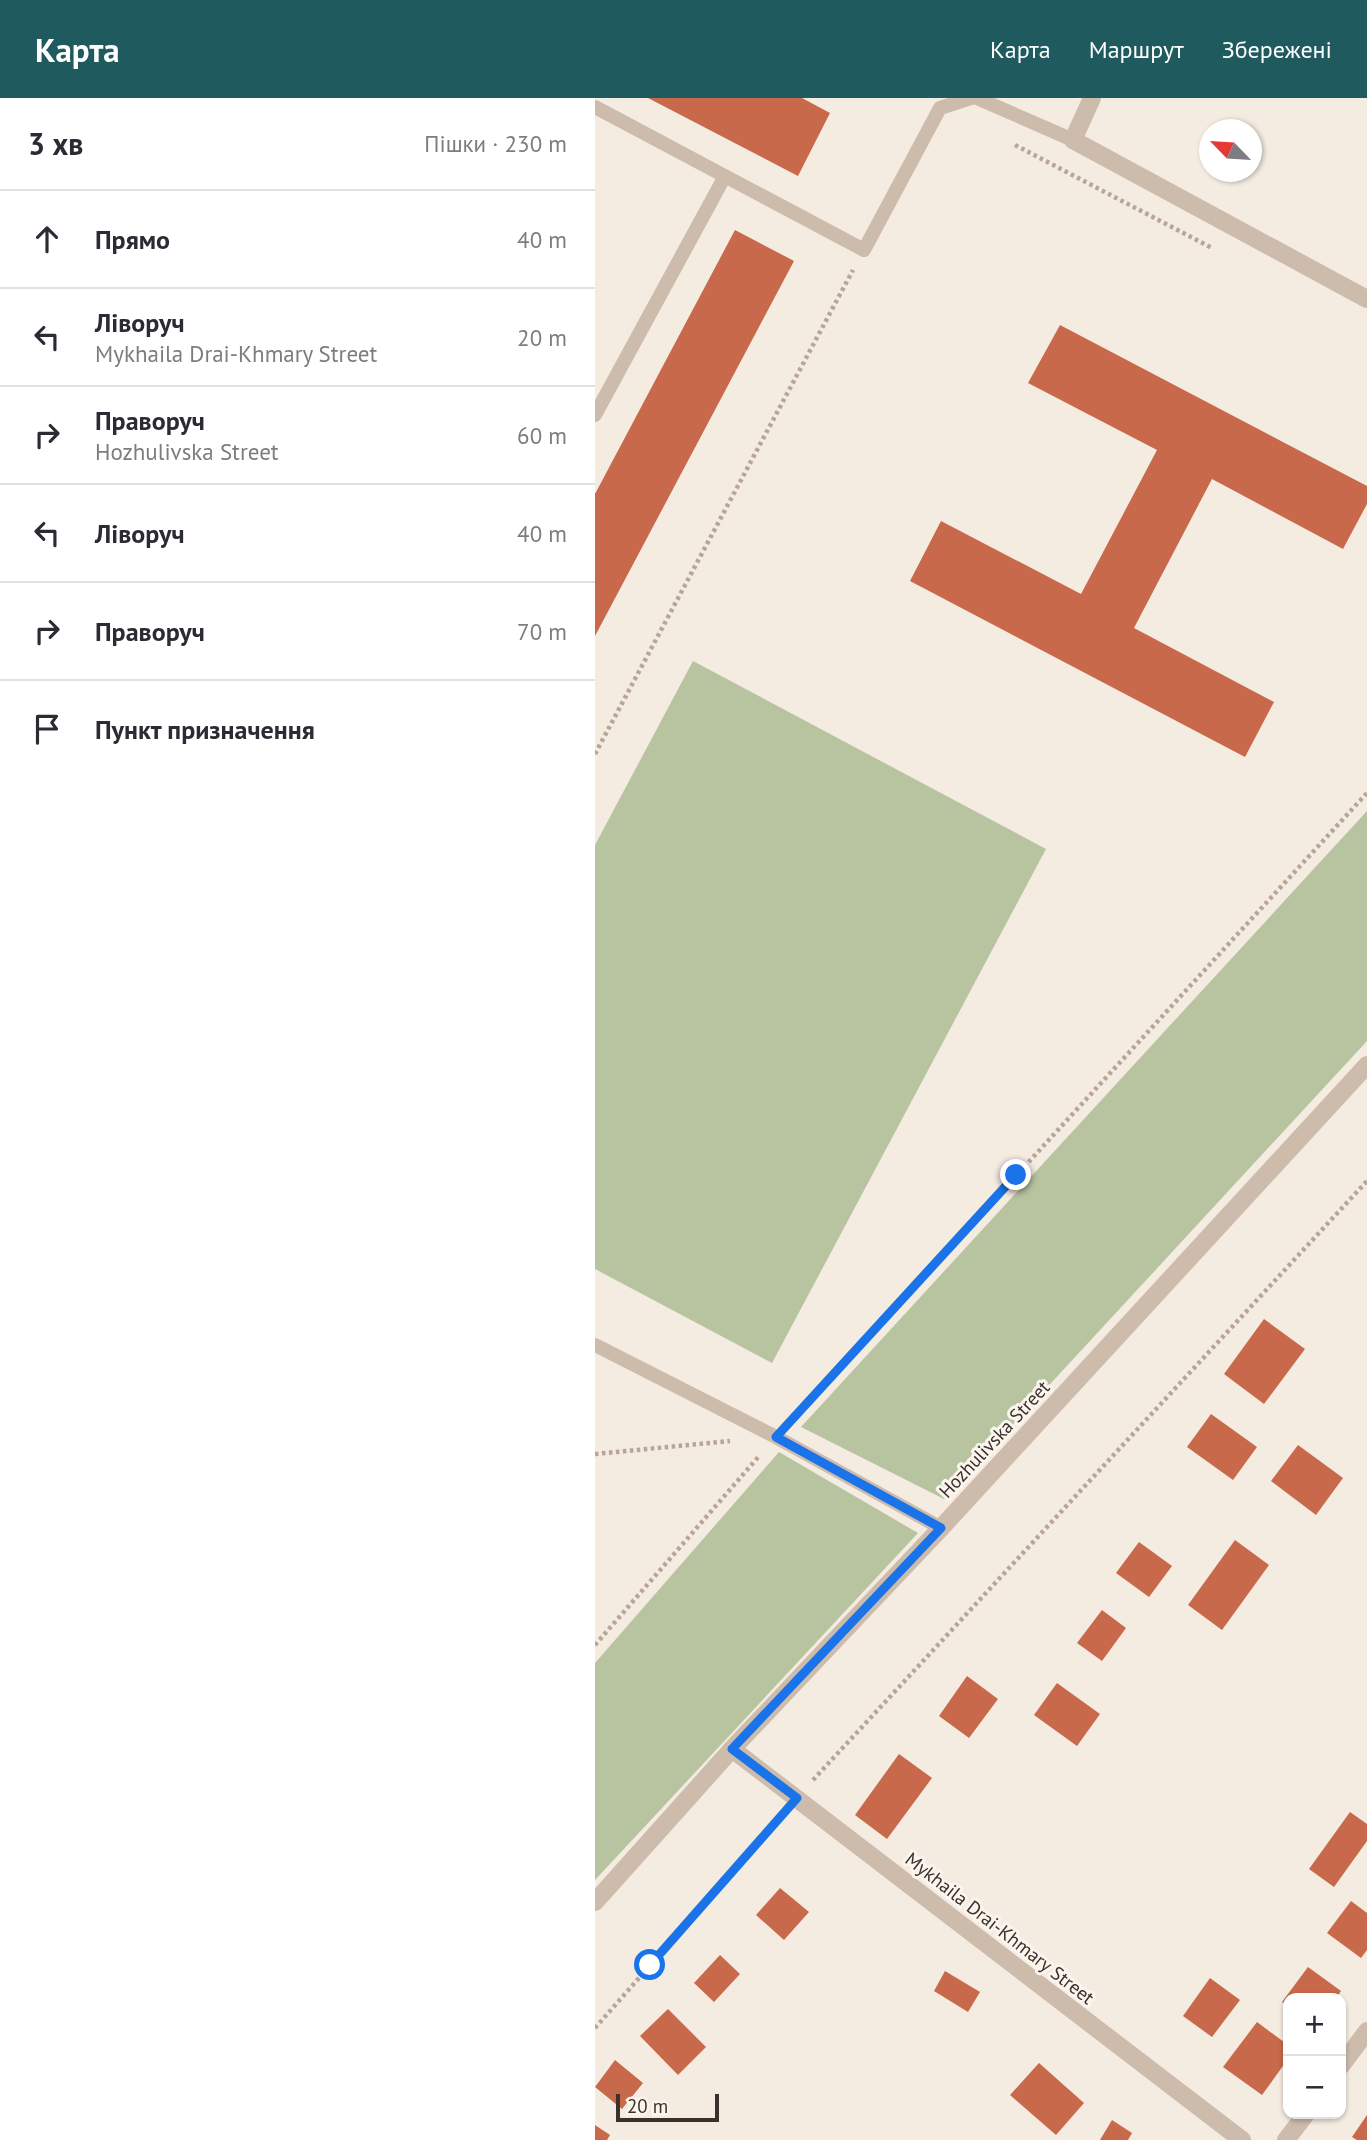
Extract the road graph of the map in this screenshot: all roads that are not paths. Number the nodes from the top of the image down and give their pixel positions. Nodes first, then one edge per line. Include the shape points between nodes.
1 (974, 98) edge
2 (1092, 98) edge
3 (595, 107) edge
4 (1073, 140) junction
5 (725, 176) junction
6 (1367, 299) edge
7 (595, 415) edge
8 (1367, 1065) edge
9 (595, 1345) edge
10 (941, 1528) junction
11 (732, 1749) junction
12 (595, 1902) edge
13 (1367, 2031) edge
14 (1346, 2059) edge
15 (1302, 2119) edge
16 (1242, 2140) edge
17 (1286, 2140) edge

1 - 4 lane
1 - 5 lane via 940,108 864,250
2 - 4 street
3 - 5 lane
4 - 6 street
5 - 7 lane
8 - 10 street, Hozhulivska Street
9 - 10 lane
10 - 11 street, Hozhulivska Street
11 - 12 street, Hozhulivska Street
11 - 16 street, Mykhaila Drai-Khmary Street
13 - 14 street
15 - 17 street

